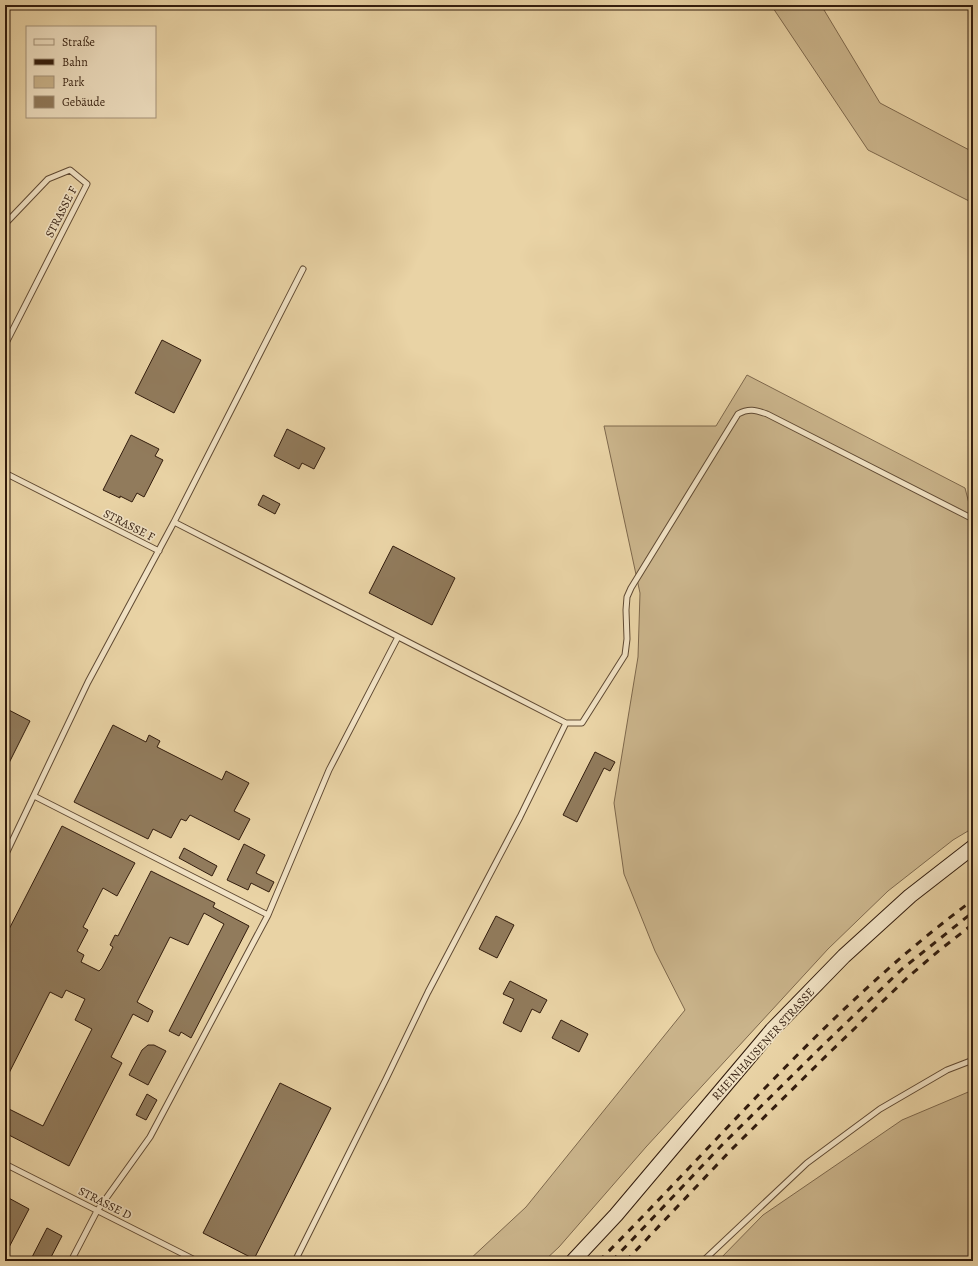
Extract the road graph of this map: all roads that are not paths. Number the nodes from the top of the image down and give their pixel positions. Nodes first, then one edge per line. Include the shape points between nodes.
1 (5, 224) edge
2 (303, 269) dead end
3 (5, 345) edge
4 (5, 473) edge
5 (973, 519) edge
6 (174, 522) junction
7 (158, 551) junction
8 (398, 637) junction
9 (566, 723) junction
10 (34, 796) junction
11 (973, 847) edge
12 (5, 856) edge
13 (268, 915) junction
14 (973, 1060) edge
15 (5, 1164) edge
16 (97, 1211) junction
17 (71, 1261) edge
18 (196, 1261) edge
19 (295, 1261) edge
20 (573, 1261) edge
21 (703, 1261) edge

1 - 3 lane, STRASSE F via 48,179 70,170 87,184
2 - 6 lane
4 - 7 lane, STRASSE F
5 - 9 lane via 767,414 746,410 738,414 631,588 627,597 625,655 582,723
6 - 7 lane
6 - 8 lane
7 - 10 lane via 88,682
8 - 9 lane
8 - 13 lane via 329,770
9 - 19 lane via 428,992
10 - 12 lane
10 - 13 lane
11 - 20 street, RHEINHAUSENER STRASSE via 910,896 844,956 778,1025 616,1215
13 - 16 lane via 150,1137
14 - 21 lane via 947,1070 874,1113 807,1163
15 - 16 lane, STRASSE D
16 - 17 lane
16 - 18 lane, STRASSE D

